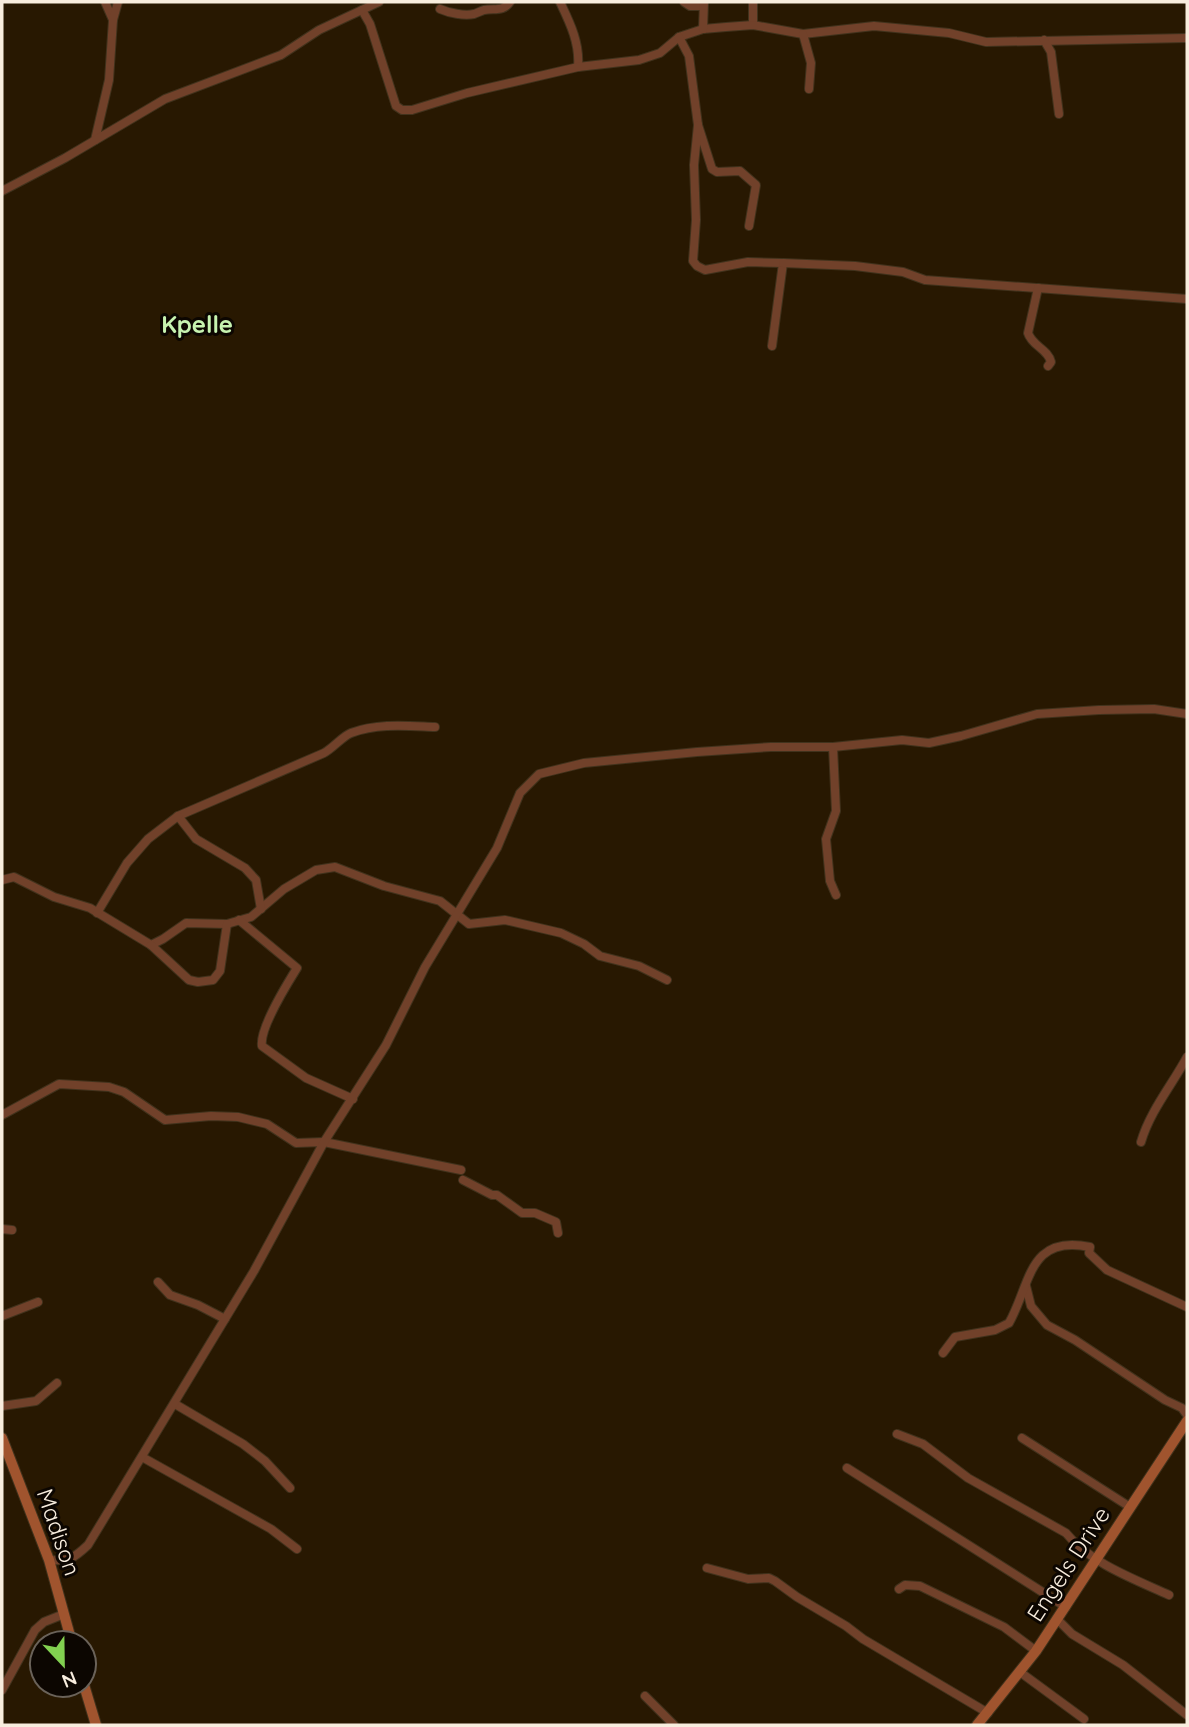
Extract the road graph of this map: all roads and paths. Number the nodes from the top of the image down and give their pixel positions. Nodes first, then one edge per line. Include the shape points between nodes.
1 (105, 2) edge
2 (118, 2) edge
3 (379, 2) edge
4 (510, 2) edge
5 (560, 2) edge
6 (684, 2) edge
7 (753, 2) edge
8 (704, 4) edge
9 (440, 9) dead end
10 (362, 10) junction
11 (113, 20) junction
12 (753, 25) junction
13 (703, 29) junction
14 (803, 34) junction
15 (679, 37) junction
16 (1187, 38) edge
17 (1044, 40) junction
18 (578, 67) junction
19 (809, 89) dead end
20 (1059, 114) dead end
21 (698, 125) junction
22 (95, 140) junction
23 (2, 191) edge
24 (749, 226) dead end
25 (783, 264) junction
26 (1038, 288) junction
27 (1187, 299) edge
28 (772, 346) dead end
29 (1048, 366) dead end
30 (1187, 713) edge
31 (435, 727) dead end
32 (833, 747) junction
33 (178, 816) junction
34 (2, 880) edge
35 (836, 895) dead end
36 (261, 909) junction
37 (97, 913) junction
38 (456, 913) junction
39 (239, 920) junction
40 (227, 924) junction
41 (151, 945) junction
42 (667, 980) dead end
43 (1187, 1057) edge
44 (353, 1099) junction
45 (2, 1115) edge
46 (324, 1142) junction
47 (1141, 1142) dead end
48 (461, 1170) dead end
49 (463, 1180) dead end
50 (2, 1229) edge
51 (12, 1230) dead end
52 (558, 1233) dead end
53 (158, 1282) dead end
54 (1026, 1286) junction
55 (38, 1302) dead end
56 (1187, 1307) edge
57 (2, 1315) edge
58 (225, 1319) junction
59 (943, 1353) dead end
60 (57, 1383) dead end
61 (174, 1404) junction
62 (2, 1406) edge
63 (1187, 1415) edge
64 (1187, 1421) edge
65 (897, 1434) dead end
66 (1183, 1435) edge
67 (1022, 1438) dead end
68 (3, 1444) edge
69 (142, 1457) junction
70 (847, 1468) dead end
71 (290, 1488) dead end
72 (1130, 1507) junction
73 (297, 1549) dead end
74 (1096, 1558) junction
75 (49, 1560) junction
76 (707, 1568) dead end
77 (899, 1589) dead end
78 (1169, 1595) dead end
79 (1066, 1607) junction
80 (64, 1614) junction
81 (1058, 1620) junction
82 (68, 1629) edge
83 (1037, 1651) junction
84 (1020, 1672) junction
85 (2, 1689) edge
86 (645, 1696) dead end
87 (88, 1699) edge
88 (988, 1713) junction
89 (1187, 1715) edge
90 (1084, 1719) dead end
91 (96, 1725) edge
92 (674, 1725) edge
93 (976, 1725) edge

1 - 11 street
2 - 11 street
3 - 10 street
4 - 9 street via 498,10 476,14
5 - 18 street via 574,31
6 - 8 street
7 - 12 street
8 - 13 street
10 - 18 street via 396,106 402,110
10 - 22 street via 281,55 165,99
11 - 22 street via 109,80
12 - 13 street
12 - 14 street
13 - 15 street
14 - 17 street via 874,26 949,33 986,42
14 - 19 street via 811,63
15 - 18 street via 650,57
15 - 21 street via 689,56
16 - 17 street
17 - 20 street via 1050,46
21 - 24 street via 712,169 717,173 740,171 756,186
21 - 25 street via 694,165 697,266 705,270 748,262
22 - 23 street
25 - 26 street via 855,266 903,272 925,280
25 - 28 street
26 - 27 street
26 - 29 street via 1028,333 1049,355
30 - 32 street via 1154,709 1037,714 929,743 902,740
31 - 33 street via 388,725 349,734 324,753
32 - 35 street via 836,811 826,839
32 - 38 street via 685,753 584,763 539,774 520,793 497,848
33 - 36 street via 196,839 245,868 256,880
33 - 37 street via 127,863
34 - 37 street via 14,877
36 - 38 street via 316,870 335,867 440,901
36 - 39 street via 251,918
37 - 41 street
38 - 42 street via 469,924 505,920 561,933 600,956 639,966
38 - 44 street
39 - 40 street
39 - 44 street via 297,968 270,1017 262,1046 306,1078
40 - 41 street via 186,923
40 - 41 street via 220,971 213,980 190,980
43 - 47 street via 1147,1123
44 - 46 street
45 - 46 street via 59,1084 110,1087 165,1120 237,1117 267,1124 296,1143
46 - 48 street
46 - 58 street
49 - 52 street via 497,1195 522,1213 550,1218
50 - 51 street
53 - 58 street via 170,1295
54 - 56 street via 1044,1255 1068,1243 1090,1247 1089,1253 1107,1270
54 - 59 street via 1009,1323 955,1337
54 - 63 street via 1031,1306 1047,1325
55 - 57 street
58 - 61 street
60 - 62 street via 36,1401
61 - 69 street
61 - 71 street via 243,1444
64 - 66 street, Engels Drive
65 - 74 street via 923,1444 968,1478 1066,1533
66 - 72 street, Engels Drive
67 - 72 street
68 - 75 street, Madison
69 - 73 street
69 - 75 street via 88,1545 74,1558
70 - 79 street
72 - 74 street, Engels Drive
74 - 78 street
74 - 79 street, Engels Drive
75 - 80 street, Madison
76 - 88 street via 775,1581
77 - 83 street via 920,1586 1004,1627
79 - 81 street, Engels Drive
80 - 82 street, Madison
80 - 85 street via 35,1630
81 - 83 street, Engels Drive
81 - 89 street
83 - 84 street, Engels Drive
84 - 88 street, Engels Drive
84 - 90 street
86 - 92 street
87 - 91 street
88 - 93 street, Engels Drive

